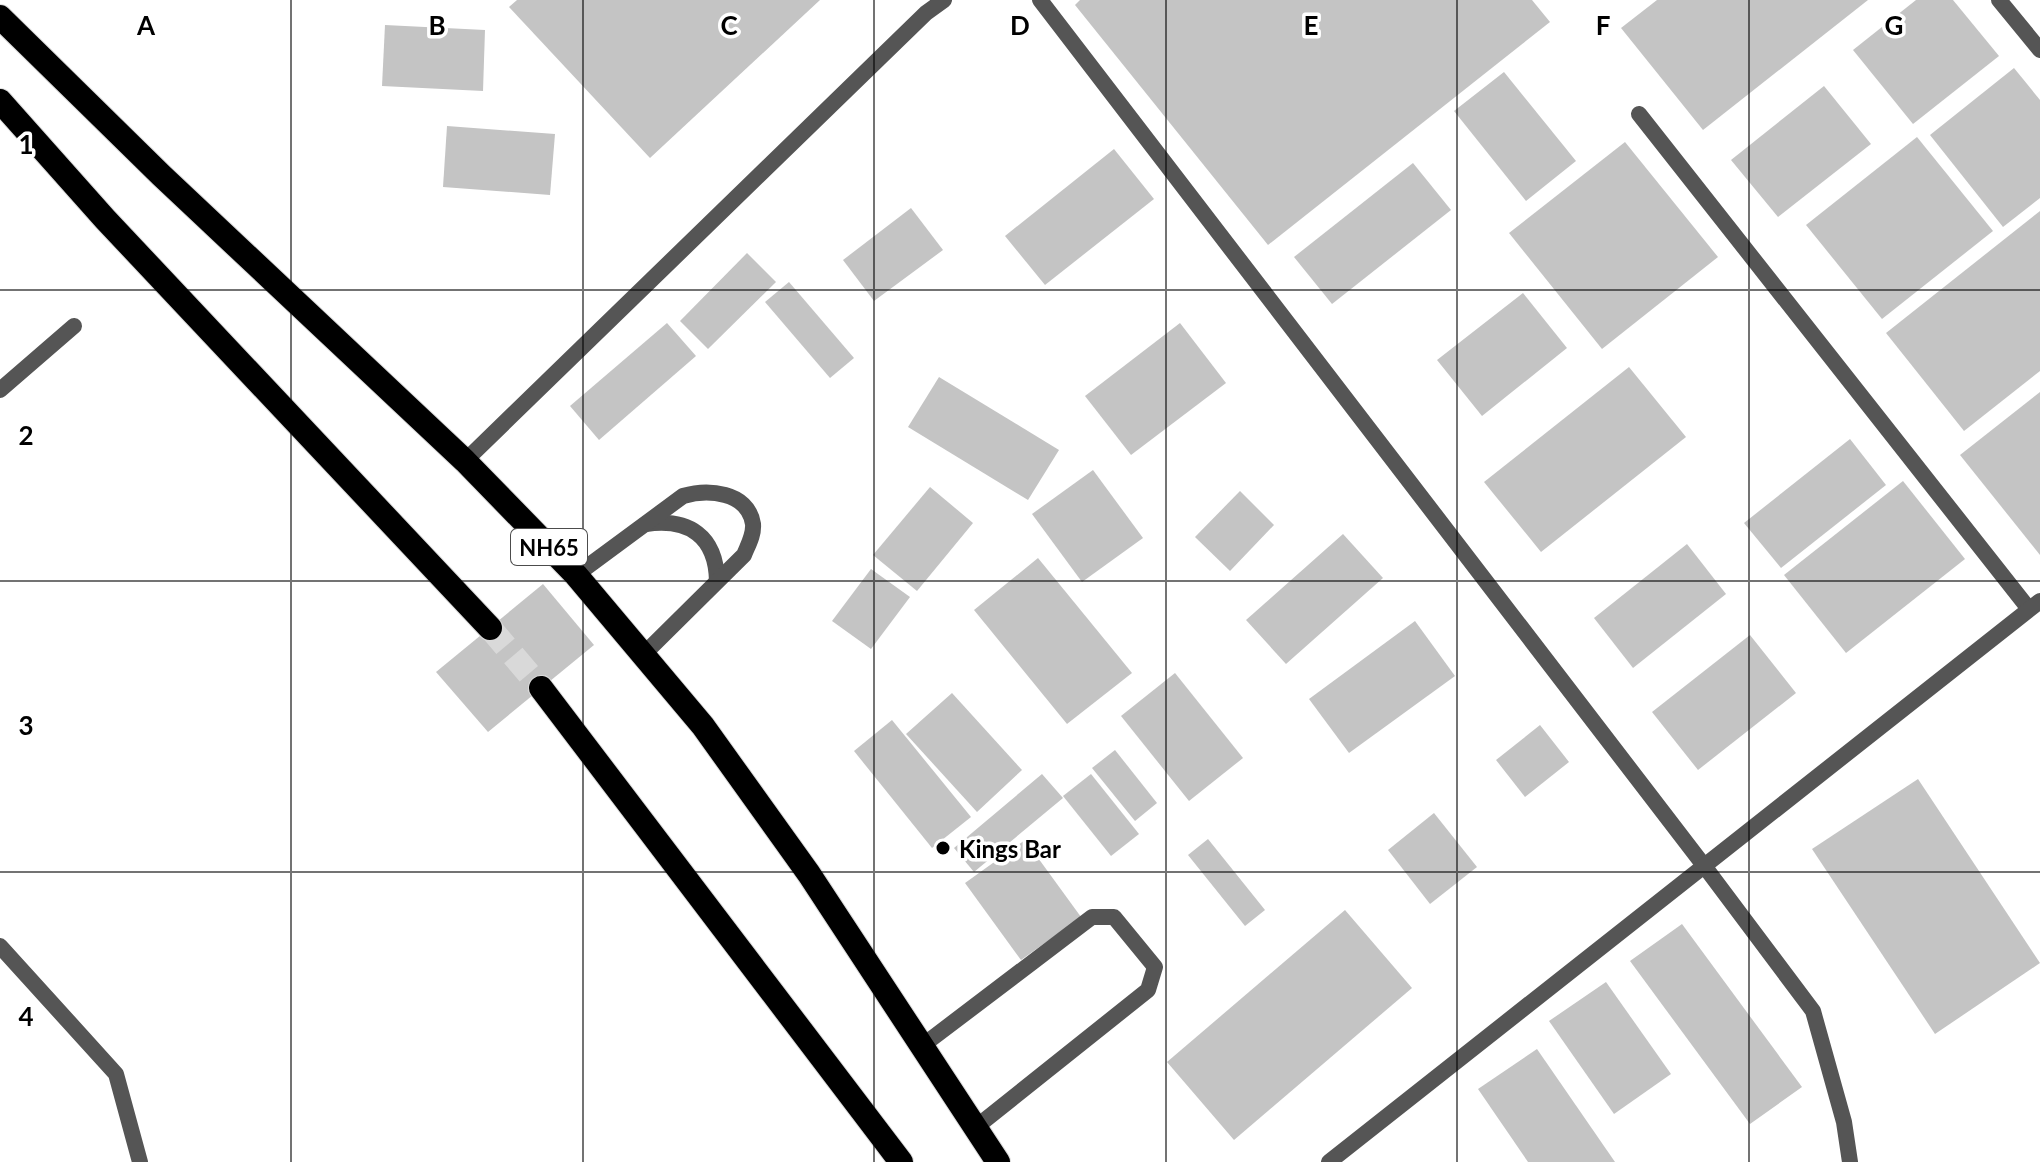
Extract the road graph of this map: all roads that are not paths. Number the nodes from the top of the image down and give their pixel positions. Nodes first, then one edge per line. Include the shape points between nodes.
1 (944, 0) edge
2 (1040, 0) edge
3 (1999, 0) edge
4 (0, 17) edge
5 (2040, 50) edge
6 (0, 101) edge
7 (1639, 114) dead end
8 (74, 326) dead end
9 (0, 390) edge
10 (465, 461) junction
11 (644, 524) junction
12 (576, 575) junction
13 (717, 581) junction
14 (2035, 605) edge
15 (490, 628) tunnel mouth
16 (643, 655) junction
17 (541, 688) tunnel mouth
18 (1705, 867) junction
19 (0, 946) edge
20 (922, 1046) junction
21 (975, 1128) junction
22 (140, 1162) edge
23 (901, 1162) edge
24 (998, 1162) edge
25 (1329, 1162) edge
26 (1850, 1162) edge

1 - 10 street
2 - 18 street
3 - 5 street
4 - 10 highway, NH65
6 - 15 highway
7 - 14 street
8 - 9 street
10 - 12 highway, NH65
11 - 12 street
11 - 13 street via 666,521 699,536 717,560
11 - 13 street via 683,496 701,491 728,495 746,508 752,536 744,555
12 - 16 highway, NH65
13 - 16 street
14 - 18 street
16 - 20 highway, NH65 via 703,726 809,874
17 - 23 highway
18 - 25 street
18 - 26 street via 1813,1011
19 - 22 street via 116,1074
20 - 21 highway, NH65
20 - 21 street via 1092,917 1114,917 1155,967 1148,990
21 - 24 highway, NH65

